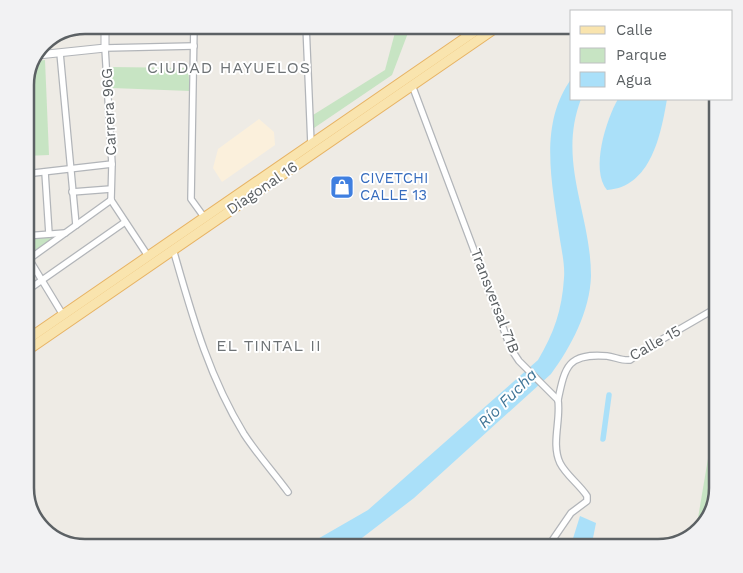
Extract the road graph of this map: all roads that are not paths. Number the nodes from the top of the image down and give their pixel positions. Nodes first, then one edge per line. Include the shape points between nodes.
1 (105, 34) edge
2 (194, 34) edge
3 (306, 34) edge
4 (471, 34) edge
5 (487, 34) edge
6 (194, 46) junction
7 (105, 48) junction
8 (60, 53) junction
9 (44, 54) edge
10 (412, 85) junction
11 (311, 144) junction
12 (112, 164) junction
13 (69, 169) junction
14 (45, 172) junction
15 (34, 173) edge
16 (110, 189) junction
17 (72, 192) junction
18 (111, 200) junction
19 (204, 217) junction
20 (125, 222) junction
21 (76, 225) junction
22 (65, 233) junction
23 (49, 234) junction
24 (34, 235) edge
25 (173, 249) junction
26 (34, 256) edge
27 (148, 256) junction
28 (34, 270) edge
29 (42, 280) junction
30 (34, 286) edge
31 (709, 312) edge
32 (63, 315) junction
33 (34, 335) edge
34 (34, 346) edge
35 (558, 400) junction
36 (288, 492) dead end
37 (553, 539) edge

1 - 7 street, Carrera 96G
2 - 6 street
3 - 11 street
4 - 11 main road, Diagonal 16
5 - 10 main road, Diagonal 16
6 - 7 street
6 - 19 street via 191,200
7 - 8 street
7 - 12 street, Carrera 96G
8 - 9 street
8 - 13 street
10 - 25 main road, Diagonal 16
10 - 35 street, Transversal 71B via 511,349 518,361
11 - 19 main road, Diagonal 16
12 - 13 street
12 - 16 street, Carrera 96G
13 - 14 street
13 - 17 street
14 - 15 street
14 - 23 street
16 - 17 street
16 - 18 street, Carrera 96G
17 - 21 street
18 - 20 street
18 - 21 street
19 - 27 main road, Diagonal 16
20 - 27 street
20 - 29 street
21 - 22 street
22 - 23 street
22 - 26 street
23 - 24 street
25 - 34 main road, Diagonal 16
25 - 36 street via 201,344 219,387 245,435
27 - 32 main road, Diagonal 16
28 - 29 street
29 - 30 street
29 - 32 street
31 - 35 street, Calle 15 via 630,360 608,356 579,357 571,361 565,371
32 - 33 main road, Diagonal 16
35 - 37 street via 558,460 588,499 571,513

